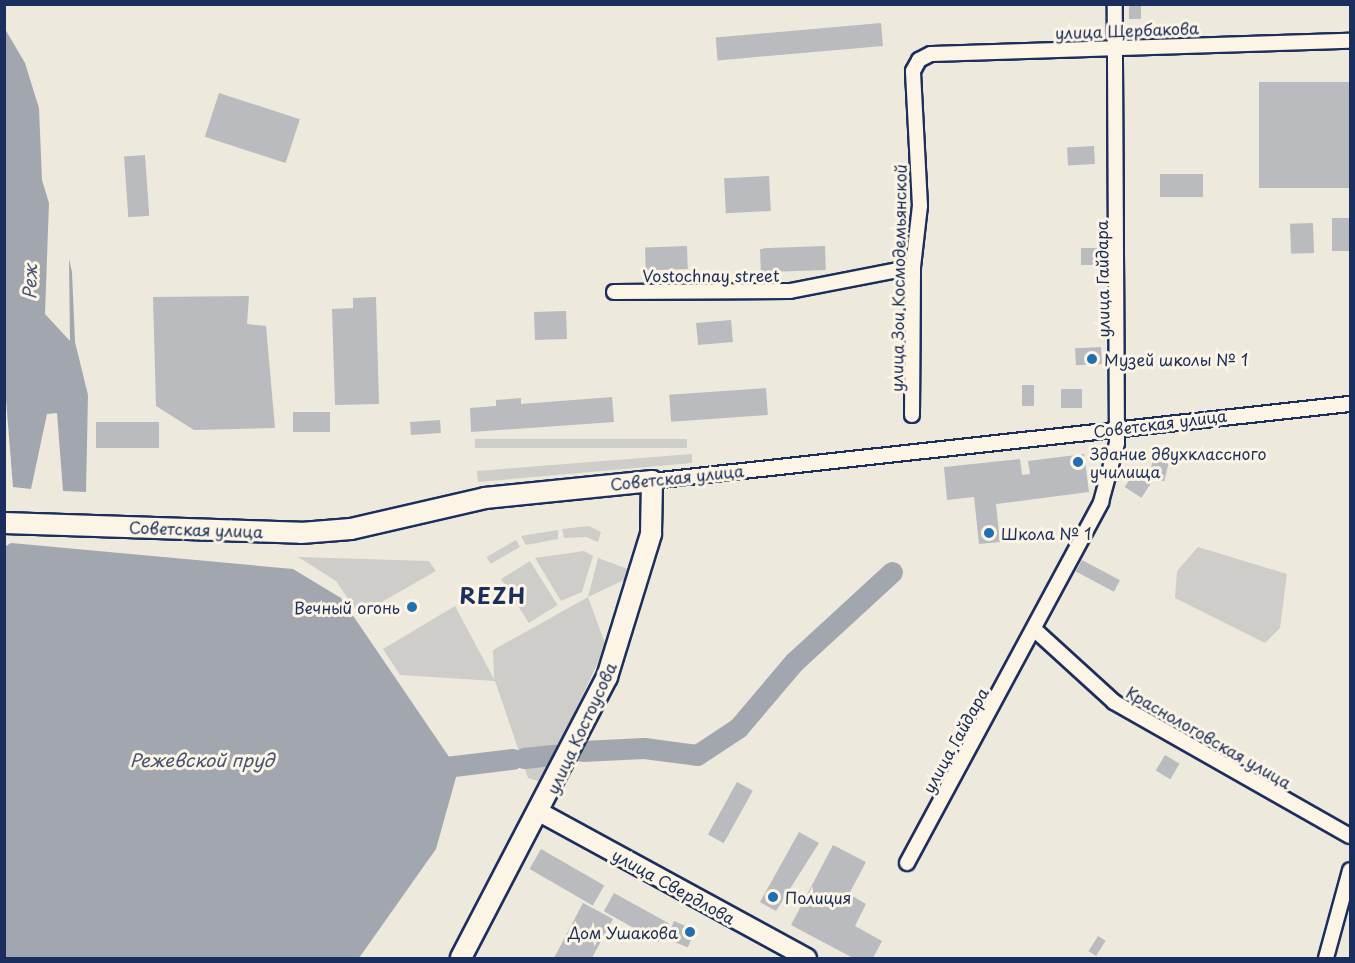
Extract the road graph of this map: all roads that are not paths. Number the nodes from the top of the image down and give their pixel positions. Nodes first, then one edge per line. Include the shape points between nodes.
1 (1115, 4) edge
2 (1350, 41) edge
3 (1116, 46) junction
4 (913, 71) joint
5 (913, 267) junction
6 (614, 292) dead end
7 (1350, 404) edge
8 (912, 415) dead end
9 (1120, 428) junction
10 (652, 481) junction
11 (4, 523) edge
12 (1035, 630) junction
13 (541, 813) junction
14 (1350, 836) edge
15 (908, 863) dead end
16 (1350, 870) edge
17 (461, 958) edge
18 (807, 958) edge
19 (1326, 958) edge

1 - 3 street, улица Гайдара
2 - 3 street, улица Щербакова
3 - 4 street, улица Щербакова via 931,54
3 - 9 street, улица Гайдара
4 - 5 street, улица Зои Космодемьянской via 920,206
5 - 6 street, Vostochnay street via 790,291
5 - 8 street, улица Зои Космодемьянской
7 - 9 street, Советская улица
9 - 10 street, Советская улица
9 - 12 street, улица Гайдара via 1101,502
10 - 11 main road, Советская улица via 485,498 351,529 301,532
10 - 13 main road, улица Костоусова via 651,534 630,612 607,677
12 - 14 street, Краснологовская улица via 1114,702
12 - 15 street, улица Гайдара
13 - 17 main road, улица Костоусова
13 - 18 street, улица Свердлова
16 - 19 street

